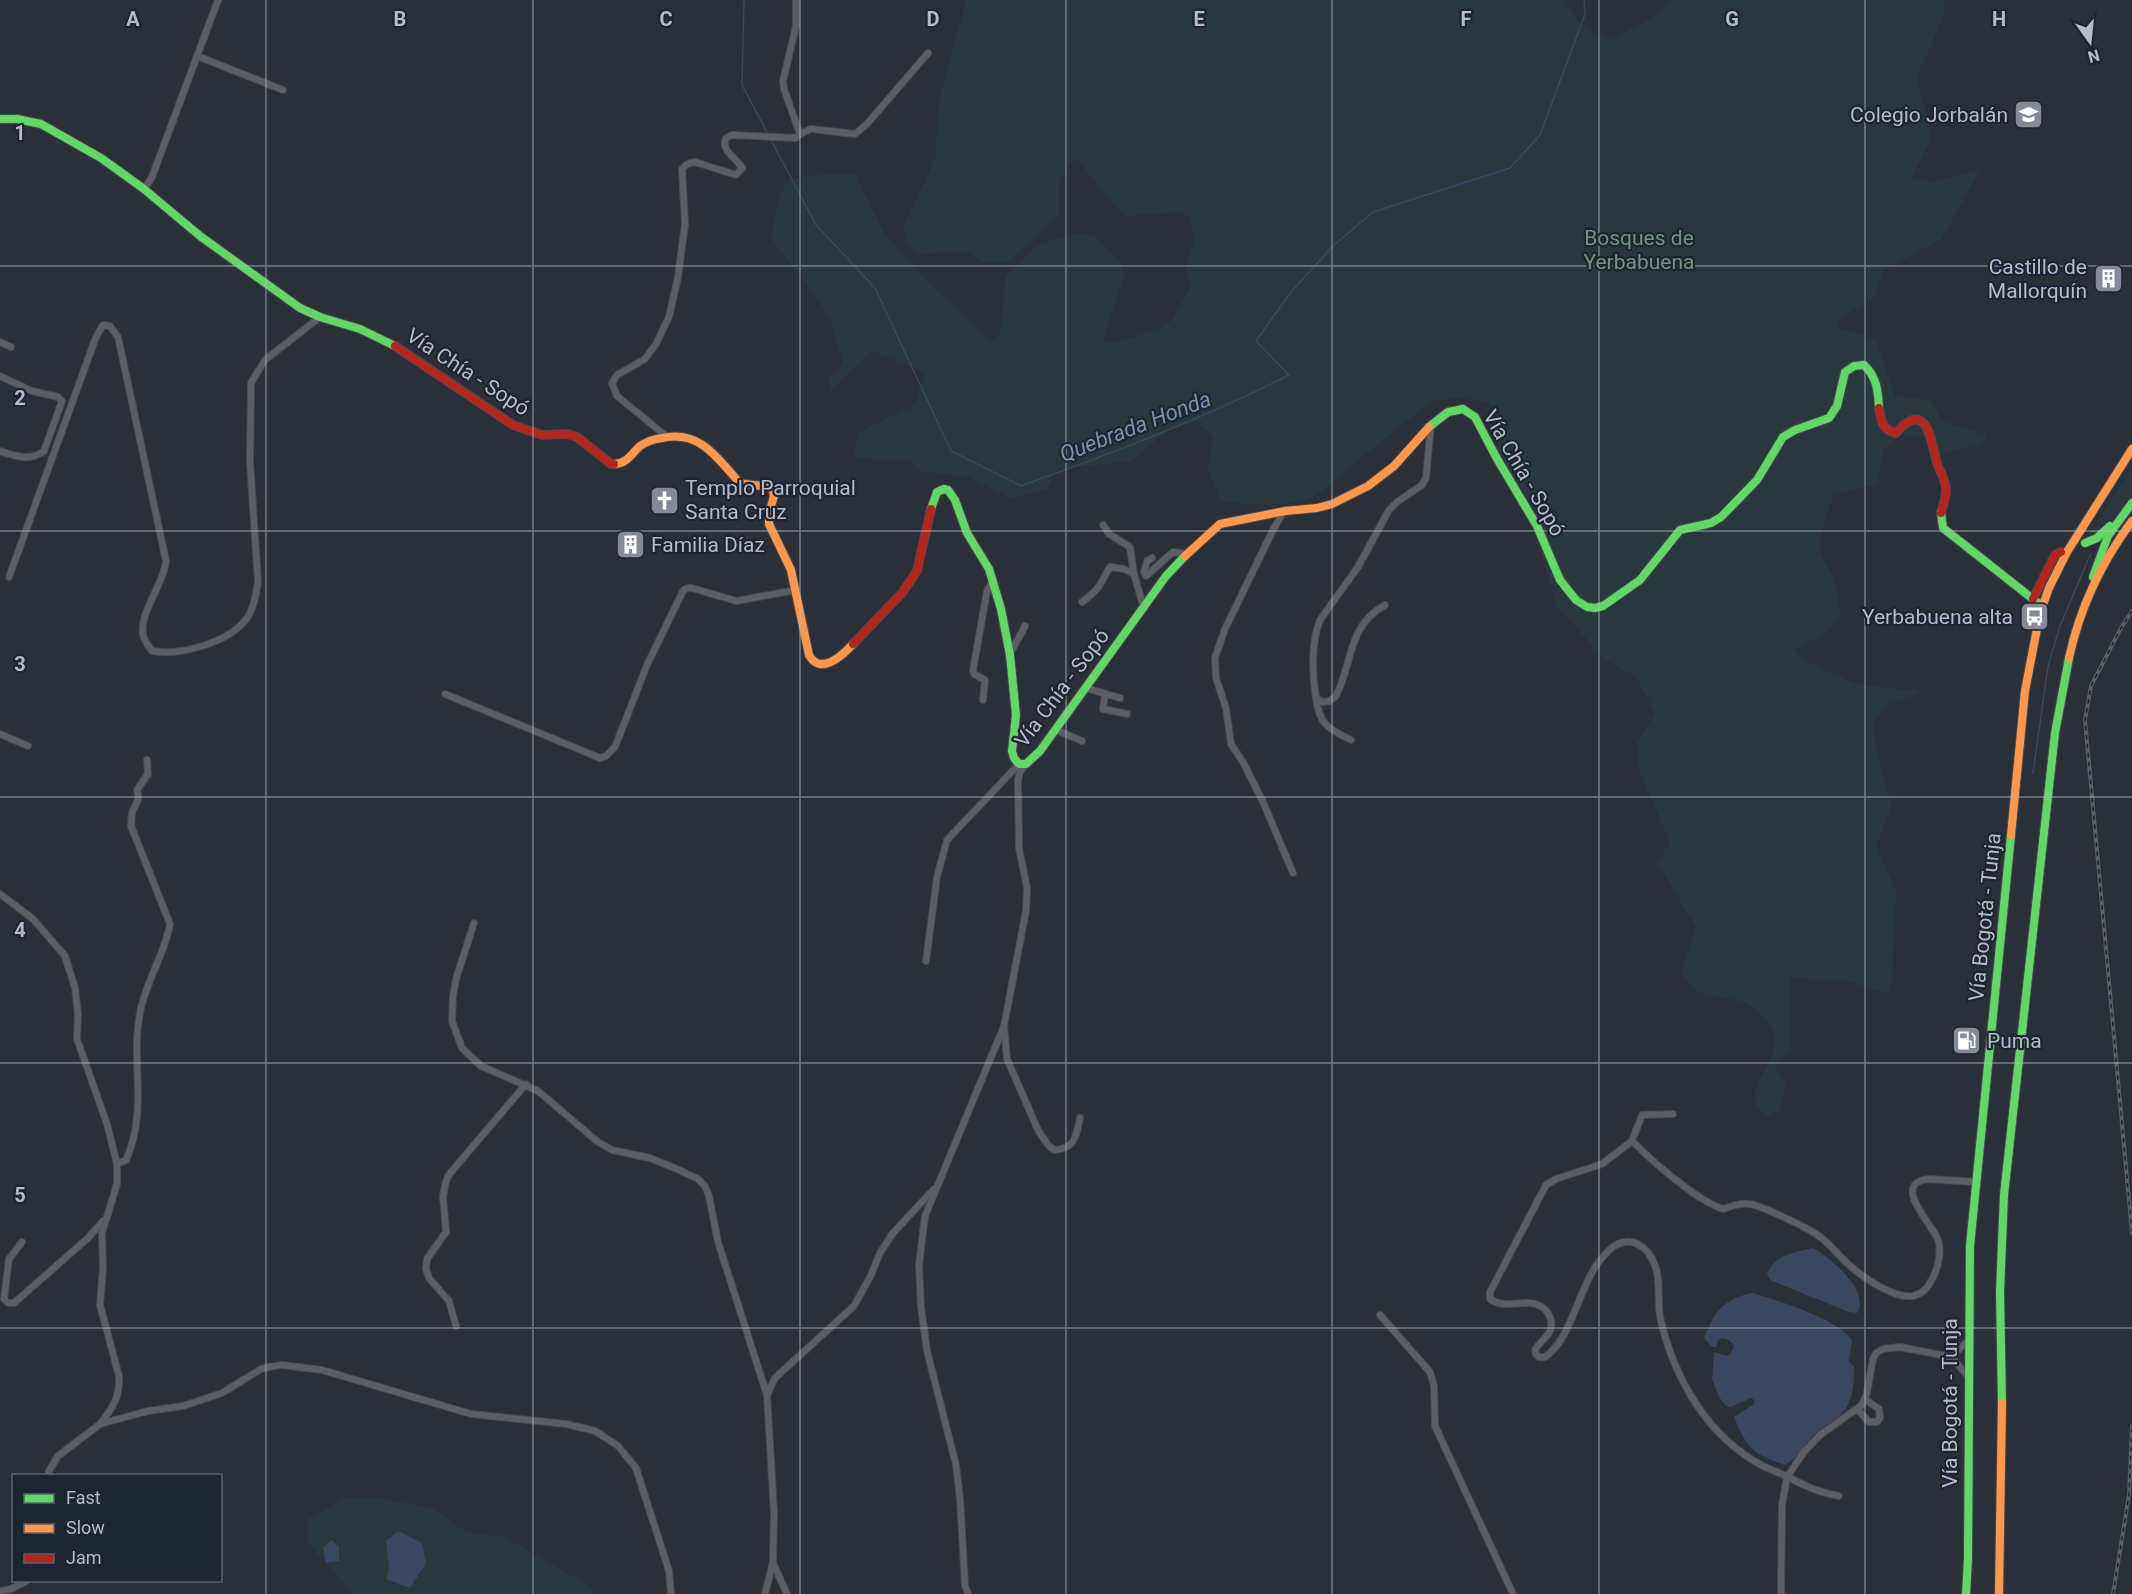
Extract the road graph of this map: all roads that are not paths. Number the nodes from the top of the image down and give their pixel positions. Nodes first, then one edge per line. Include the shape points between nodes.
1 (218, 0) edge
2 (796, 0) edge
3 (928, 53) dead end
4 (197, 56) junction
5 (283, 90) dead end
6 (0, 119) edge
7 (800, 134) junction
8 (144, 189) junction
9 (320, 317) junction
10 (0, 342) edge
11 (11, 347) dead end
12 (0, 376) edge
13 (1431, 424) junction
14 (50, 435) junction
15 (666, 436) junction
16 (58, 439) junction
17 (2132, 449) edge
18 (0, 451) edge
19 (2129, 506) edge
20 (1285, 511) junction
21 (2132, 521) edge
22 (1103, 525) dead end
23 (2085, 543) dead end
24 (2061, 552) dead end
25 (1186, 554) junction
26 (1152, 558) dead end
27 (1134, 574) junction
28 (9, 577) dead end
29 (993, 580) junction
30 (796, 590) junction
31 (2033, 600) junction
32 (1082, 602) dead end
33 (1385, 605) dead end
34 (2084, 606) junction
35 (2043, 607) junction
36 (1144, 609) junction
37 (1025, 626) dead end
38 (1010, 655) junction
39 (1086, 688) junction
40 (445, 694) dead end
41 (1105, 694) junction
42 (1120, 698) dead end
43 (1316, 698) junction
44 (983, 700) dead end
45 (1127, 714) dead end
46 (1056, 730) junction
47 (0, 734) edge
48 (1351, 740) dead end
49 (1082, 741) dead end
50 (28, 746) dead end
51 (147, 760) dead end
52 (1022, 764) junction
53 (1293, 873) dead end
54 (0, 894) edge
55 (474, 923) dead end
56 (926, 961) dead end
57 (1004, 1026) junction
58 (526, 1084) junction
59 (1672, 1114) dead end
60 (1080, 1118) dead end
61 (1632, 1141) junction
62 (117, 1164) junction
63 (1976, 1182) junction
64 (937, 1186) junction
65 (105, 1219) junction
66 (22, 1242) dead end
67 (1380, 1315) dead end
68 (456, 1326) dead end
69 (1968, 1341) junction
70 (1951, 1357) junction
71 (1968, 1376) junction
72 (766, 1395) junction
73 (1866, 1400) junction
74 (1857, 1409) junction
75 (100, 1424) junction
76 (49, 1474) edge
77 (1787, 1477) junction
78 (1839, 1496) dead end
79 (773, 1562) junction
80 (26, 1582) edge
81 (0, 1591) edge
82 (671, 1594) edge
83 (765, 1594) edge
84 (787, 1594) edge
85 (968, 1594) edge
86 (1513, 1594) edge
87 (1781, 1594) edge
88 (1966, 1594) edge
89 (1999, 1594) edge

1 - 4 street
2 - 7 street via 796,26 783,81
3 - 7 street via 855,134 811,129
4 - 5 street
4 - 8 street
6 - 8 main road, Vía Chía - Sopó via 41,124 101,158
7 - 15 street via 796,138 726,138 725,148 742,168 736,175 695,162 682,170 685,224 669,317 645,359 617,375 612,383 617,396
8 - 9 main road, Vía Chía - Sopó via 266,284
9 - 15 main road, Vía Chía - Sopó via 360,329 405,351 513,424 543,435 577,437 611,464 620,464 641,445
9 - 16 street via 265,360 251,383 250,462 258,582 247,618 230,634 166,653 152,651 144,637 145,615 165,574 166,561 117,337 110,326 99,329
10 - 11 street
12 - 14 street via 32,391 58,396 62,401
13 - 20 main road, Vía Chía - Sopó via 1394,466 1368,486 1332,504
13 - 31 main road, Vía Chía - Sopó via 1448,412 1463,410 1475,417 1537,526 1560,580 1576,600 1595,608 1640,580 1680,530 1721,517 1757,480 1784,437 1822,422 1834,412 1845,372 1864,365 1874,374 1878,386 1880,420 1885,430 1896,433 1912,419 1920,420 1929,433 1946,492 1940,519 1943,528
13 - 43 street via 1426,478 1389,510 1358,567 1320,620 1314,663
14 - 16 street
14 - 18 street via 39,455 20,457
15 - 30 main road, Vía Chía - Sopó via 689,437 710,449 744,484 772,487 774,497 767,516
16 - 28 street
17 - 35 main road, Vía Bogotá - Tunja via 2074,537
19 - 23 main road via 2102,534
19 - 34 main road via 2104,545
20 - 25 main road, Vía Chía - Sopó via 1220,524
20 - 53 street via 1225,629 1215,658 1231,744 1263,802
21 - 34 main road via 2110,550
22 - 27 street via 1109,534 1130,547
24 - 31 main road via 2055,555
25 - 26 street via 1173,552 1146,576 1144,572
25 - 36 main road, Vía Chía - Sopó
27 - 32 street via 1110,567 1096,592
27 - 36 street
29 - 30 main road, Vía Chía - Sopó via 967,533 955,500 944,489 934,498 917,571 902,593 831,663 818,665 809,655
29 - 38 main road, Vía Chía - Sopó
29 - 44 street via 987,591 973,670 986,680
30 - 40 street via 736,601 692,588 683,591 647,665 615,747 600,758
31 - 35 main road, Vía Chía - Sopó
33 - 43 street via 1370,613 1362,626 1336,696 1322,702
34 - 89 main road via 2069,653 2055,733 2004,1195
35 - 63 main road, Vía Bogotá - Tunja via 2032,649 2023,713
36 - 39 main road, Vía Chía - Sopó
37 - 38 street
38 - 52 main road, Vía Chía - Sopó via 1016,716 1012,751
39 - 41 street
39 - 46 main road, Vía Chía - Sopó
41 - 42 street
41 - 45 street via 1103,710
43 - 48 street via 1320,717 1327,726
46 - 49 street
46 - 52 main road, Vía Chía - Sopó via 1040,751
47 - 50 street
51 - 62 street via 148,774 137,790 138,804 132,811 131,826 170,924 140,1015 133,1144 126,1160
52 - 56 street via 947,840 937,877
52 - 57 street via 1018,780 1019,848 1027,888 1026,910
54 - 62 street via 33,919 65,956 75,988 77,1039
55 - 58 street via 453,997 456,1036 462,1048 481,1066
57 - 60 street via 1007,1059 1048,1145 1054,1150 1072,1145
57 - 64 street
58 - 68 street via 448,1176 445,1185 446,1232 428,1258 426,1269 449,1301
58 - 72 street via 612,1150 650,1158 698,1179 705,1186 718,1242
59 - 61 street via 1641,1115
61 - 63 street via 1708,1202 1723,1209 1741,1202 1752,1204 1799,1224 1874,1283 1905,1296 1923,1293 1928,1287 1940,1251 1934,1230 1916,1207 1913,1190 1922,1180 1929,1179
61 - 77 street via 1602,1164 1546,1185 1490,1292 1490,1299 1508,1305 1531,1302 1547,1311 1551,1328 1535,1350 1539,1357 1545,1357 1559,1341 1585,1282 1602,1258 1618,1244 1639,1244 1654,1263 1660,1319 1667,1343 1698,1409 1745,1454
62 - 65 street via 117,1184
63 - 69 main road, Vía Bogotá - Tunja
64 - 72 street via 893,1233 854,1306 775,1378
64 - 85 street via 922,1238 921,1306 927,1351 956,1465
65 - 66 street via 14,1303 8,1303 4,1299 9,1258
65 - 75 street via 100,1305 120,1385 114,1406
67 - 86 street via 1430,1372 1435,1426
69 - 70 street
69 - 71 main road, Vía Bogotá - Tunja
70 - 71 street
70 - 73 street via 1900,1347 1883,1349 1873,1359
71 - 88 main road, Vía Bogotá - Tunja
72 - 79 street via 774,1512
73 - 74 street
73 - 74 street via 1879,1409 1881,1418 1869,1422
74 - 77 street via 1812,1443
75 - 76 street via 58,1456
75 - 82 street via 183,1406 222,1393 261,1369 282,1365 322,1370 471,1414 547,1421 595,1431 618,1446 636,1468 669,1571
77 - 78 street via 1807,1488
77 - 87 street via 1782,1504
79 - 83 street
79 - 84 street
80 - 81 street

